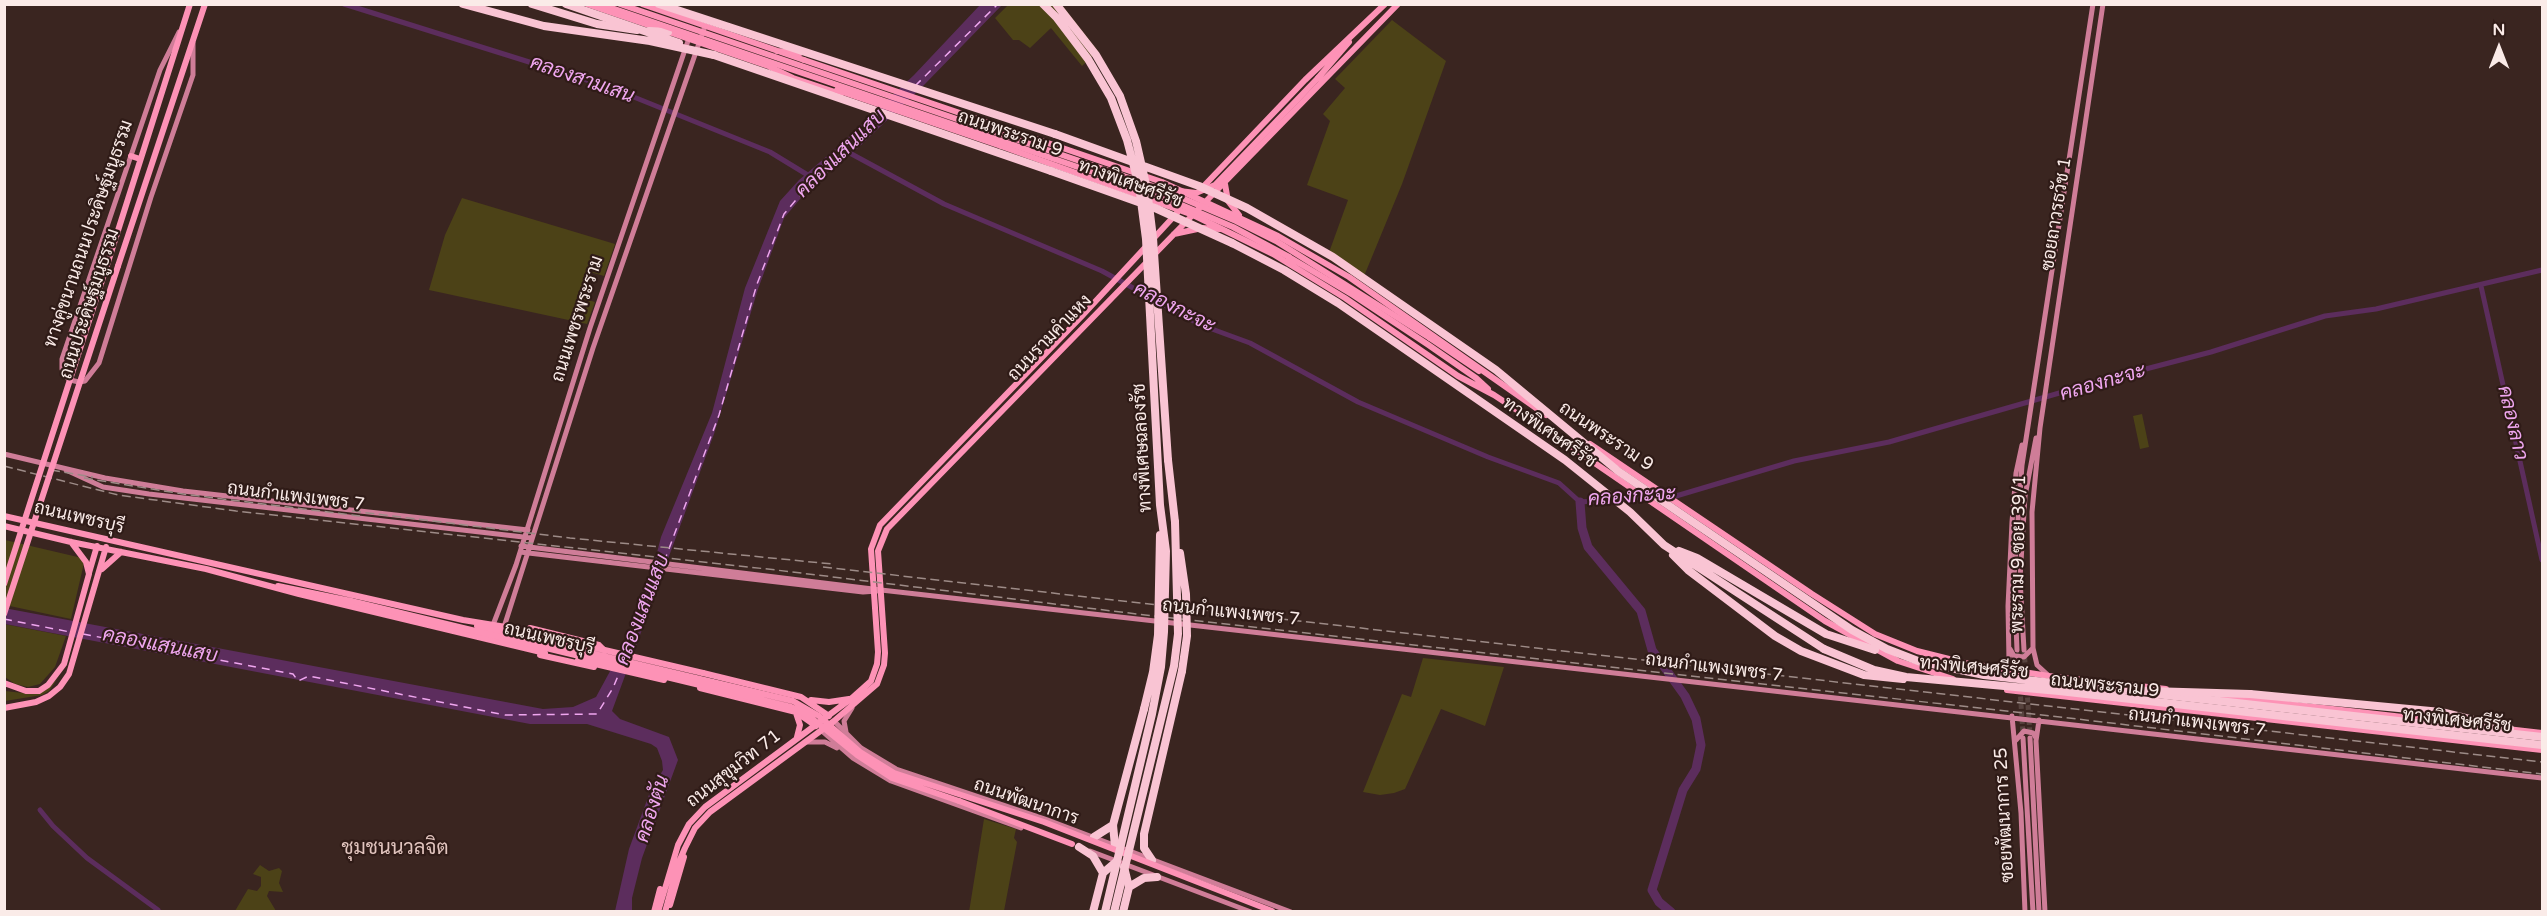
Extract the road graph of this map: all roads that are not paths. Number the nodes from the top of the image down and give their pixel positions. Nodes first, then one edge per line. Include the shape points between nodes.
1 (190, 4) edge
2 (206, 4) edge
3 (464, 4) edge
4 (532, 4) edge
5 (566, 4) edge
6 (587, 4) edge
7 (600, 4) edge
8 (620, 4) edge
9 (642, 4) edge
10 (659, 4) edge
11 (1043, 4) edge
12 (1056, 4) edge
13 (1385, 4) edge
14 (1398, 4) edge
15 (2093, 4) edge
16 (2103, 4) edge
17 (186, 18) junction
18 (694, 23) junction
19 (705, 26) junction
20 (1358, 30) junction
21 (668, 32) junction
22 (681, 37) junction
23 (689, 39) junction
24 (194, 43) junction
25 (699, 43) junction
26 (777, 51) junction
27 (685, 53) junction
28 (714, 55) junction
29 (770, 67) junction
30 (2072, 141) junction
31 (2082, 142) junction
32 (131, 156) junction
33 (140, 159) junction
34 (154, 162) junction
35 (646, 164) junction
36 (162, 165) junction
37 (655, 167) junction
38 (1215, 172) junction
39 (1162, 182) junction
40 (1225, 183) junction
41 (1156, 187) junction
42 (1194, 196) junction
43 (1208, 201) junction
44 (1162, 203) junction
45 (1180, 210) junction
46 (1193, 215) junction
47 (1240, 217) junction
48 (1165, 227) junction
49 (1229, 231) junction
50 (1174, 235) junction
51 (1296, 245) junction
52 (1291, 264) junction
53 (1429, 341) junction
54 (1057, 342) junction
55 (1063, 347) junction
56 (1507, 388) junction
57 (1494, 395) junction
58 (2027, 426) junction
59 (2040, 428) junction
60 (4, 454) edge
61 (62, 467) junction
62 (912, 491) junction
63 (919, 498) junction
64 (1160, 505) junction
65 (4, 516) edge
66 (1175, 522) junction
67 (4, 526) edge
68 (526, 530) junction
69 (535, 531) junction
70 (524, 537) junction
71 (98, 538) junction
72 (532, 538) junction
73 (107, 540) junction
74 (71, 542) junction
75 (1737, 543) junction
76 (1664, 545) junction
77 (96, 547) junction
78 (106, 549) junction
79 (521, 549) junction
80 (529, 550) junction
81 (121, 552) junction
82 (1728, 555) junction
83 (100, 572) junction
84 (89, 574) junction
85 (4, 584) edge
86 (267, 585) junction
87 (873, 590) junction
88 (881, 590) junction
89 (4, 614) edge
90 (463, 620) junction
91 (493, 625) junction
92 (504, 627) junction
93 (512, 628) junction
94 (548, 640) junction
95 (511, 646) junction
96 (2009, 648) junction
97 (2033, 648) junction
98 (1875, 650) junction
99 (2017, 650) tunnel mouth
100 (2024, 650) tunnel mouth
101 (634, 665) dead end
102 (1997, 668) junction
103 (2049, 676) junction
104 (1956, 680) junction
105 (735, 682) junction
106 (1966, 682) junction
107 (4, 683) edge
108 (720, 686) junction
109 (2116, 690) junction
110 (801, 697) junction
111 (742, 698) junction
112 (854, 700) junction
113 (781, 701) junction
114 (4, 708) edge
115 (796, 712) junction
116 (828, 715) junction
117 (2012, 716) junction
118 (2039, 720) junction
119 (834, 721) junction
120 (815, 724) junction
121 (2510, 729) junction
122 (821, 730) junction
123 (846, 734) junction
124 (2542, 735) edge
125 (795, 740) junction
126 (2016, 740) junction
127 (2036, 741) junction
128 (804, 742) junction
129 (2542, 746) edge
130 (2542, 750) edge
131 (846, 753) junction
132 (889, 765) junction
133 (884, 777) junction
134 (2542, 778) edge
135 (1113, 825) junction
136 (1144, 834) junction
137 (1094, 837) junction
138 (1076, 845) junction
139 (681, 846) junction
140 (1115, 846) junction
141 (1129, 851) junction
142 (1152, 860) junction
143 (1119, 864) junction
144 (1103, 873) junction
145 (1157, 877) junction
146 (1101, 882) junction
147 (668, 885) junction
148 (1129, 888) junction
149 (1273, 911) edge
150 (654, 912) edge
151 (658, 912) edge
152 (667, 912) edge
153 (1093, 912) edge
154 (1105, 912) edge
155 (1114, 912) edge
156 (1123, 912) edge
157 (1251, 912) edge
158 (1291, 912) edge
159 (2025, 912) edge
160 (2033, 912) edge
161 (2039, 912) edge
162 (2044, 912) edge

1 - 17 main road, ถนนประดิษฐ์มนูธรรม
2 - 24 main road, ถนนประดิษฐ์มนูธรรม
3 - 28 highway, bridge via 544,26 650,41
4 - 21 highway via 597,24
5 - 28 highway, ทางพิเศษศรีรัช, bridge
6 - 21 main road, ถนนพระราม 9
7 - 53 main road, ถนนพระราม 9, bridge via 1151,192 1272,247
8 - 41 main road, ถนนพระราม 9, bridge
9 - 18 main road, ถนนพระราม 9
10 - 109 highway, ทางพิเศษศรีรัช, bridge via 1105,151 1209,190 1299,236 1369,280 1496,370 1618,471 1861,635 1918,662
11 - 64 highway, ทางพิเศษฉลองรัช, bridge via 1088,59 1111,98 1139,186 1146,239
12 - 66 highway, ทางพิเศษฉลองรัช, bridge via 1096,55 1120,96 1148,189
13 - 20 main road, ถนนรามคำแหง
14 - 40 main road, ถนนรามคำแหง
15 - 30 street, ซอยถาวรธวัช 1
16 - 31 street, ซอยถาวรธวัช 1
17 - 32 street, ทางคู่ขนานถนนประดิษฐ์มนูธรรม via 160,70
17 - 33 main road, ถนนประดิษฐ์มนูธรรม
18 - 19 main road, ถนนพระราม 9
18 - 23 street, ถนนเพชรพระราม
19 - 25 street, ถนนเพชรพระราม
19 - 26 main road, ถนนพระราม 9
20 - 38 main road, ถนนรามคำแหง
20 - 41 main road, bridge via 1318,78 1215,185 1196,193
21 - 22 main road, ถนนพระราม 9
22 - 23 main road, ถนนพระราม 9
22 - 27 main road
23 - 25 main road, ถนนพระราม 9
23 - 27 street, ถนนเพชรพระราม
24 - 34 main road, ถนนประดิษฐ์มนูธรรม
24 - 36 street, ทางคู่ขนานถนนประดิษฐ์มนูธรรม via 193,75
25 - 29 main road, ถนนพระราม 9
25 - 37 street, ถนนเพชรพระราม
26 - 29 main road via 799,53 875,78 879,82 878,96 865,102
26 - 39 main road, ถนนพระราม 9, bridge
27 - 35 street, ถนนเพชรพระราม
28 - 76 highway, ทางพิเศษศรีรัช, bridge via 1116,194 1241,248 1346,309 1565,460
29 - 44 main road, ถนนพระราม 9, bridge
30 - 31 street
30 - 58 street, ซอยถาวรธวัช 1
31 - 59 street, ซอยถาวรธวัช 1
32 - 33 main road
32 - 36 street, ทางคู่ขนานถนนประดิษฐ์มนูธรรม via 62,359 62,369 70,380 85,381 96,369
33 - 85 main road, ถนนประดิษฐ์มนูธรรม, bridge
34 - 36 main road
34 - 89 main road, ถนนประดิษฐ์มนูธรรม, bridge
35 - 37 street
35 - 68 street, ถนนเพชรพระราม
37 - 69 street, ถนนเพชรพระราม via 595,339
38 - 39 main road via 1188,184
38 - 42 main road, ถนนรามคำแหง
39 - 42 main road, ถนนพระราม 9
40 - 43 main road, ถนนรามคำแหง
40 - 47 main road via 1228,201
41 - 53 main road, ถนนพระราม 9, bridge via 1276,241
42 - 43 main road, ถนนพระราม 9
42 - 45 main road, ถนนรามคำแหง
43 - 46 main road, ถนนรามคำแหง
43 - 47 main road, ถนนพระราม 9
44 - 45 main road, ถนนพระราม 9
44 - 48 main road via 1167,216
45 - 46 main road, ถนนพระราม 9
45 - 48 main road, ถนนรามคำแหง
46 - 49 main road, ถนนพระราม 9
46 - 50 main road, ถนนรามคำแหง
47 - 51 main road, ถนนพระราม 9
48 - 54 main road, ถนนรามคำแหง
49 - 50 main road via 1202,228
49 - 52 main road, ถนนพระราม 9
50 - 55 main road, ถนนรามคำแหง
51 - 52 main road via 1289,253
51 - 56 main road, ถนนพระราม 9 via 1349,276
52 - 57 main road, ถนนพระราม 9 via 1458,376
53 - 56 main road, ถนนพระราม 9
53 - 57 main road, ถนนพระราม 9
54 - 55 main road
54 - 62 main road, ถนนรามคำแหง
55 - 63 main road, ถนนรามคำแหง
56 - 75 main road, ถนนพระราม 9
57 - 82 main road, ถนนพระราม 9
58 - 96 street, พระราม 9 ซอย 39/1 via 2013,504
58 - 99 street via 2014,576
59 - 97 street, พระราม 9 ซอย 39/1 via 2032,512
59 - 100 street via 2023,518 2020,579
60 - 61 street, ถนนกำแพงเพชร 7
61 - 68 street, ถนนกำแพงเพชร 7 via 183,491
61 - 70 street, ถนนกำแพงเพชร 7 via 103,487 149,494
62 - 63 main road
62 - 87 main road, ถนนรามคำแหง via 876,532 871,549
63 - 88 main road, ถนนรามคำแหง via 882,538 878,551
64 - 135 highway, bridge via 1158,635 1153,672
64 - 154 highway, ทางพิเศษฉลองรัช, bridge via 1166,570 1161,667
65 - 71 main road, ถนนเพชรบุรี
66 - 136 highway, bridge via 1186,594 1187,636
66 - 155 highway, ทางพิเศษฉลองรัช, bridge via 1178,634 1174,666
67 - 74 main road, ถนนเพชรบุรี
68 - 69 street, ถนนกำแพงเพชร 7
68 - 70 street, ถนนเพชรพระราม
69 - 72 street, ถนนเพชรพระราม
70 - 72 street, ถนนกำแพงเพชร 7
70 - 79 street, ถนนเพชรพระราม
71 - 73 main road, ถนนเพชรบุรี
71 - 77 main road
72 - 80 street, ถนนเพชรพระราม
73 - 78 main road
73 - 90 main road, ถนนเพชรบุรี
74 - 77 main road, ถนนเพชรบุรี
74 - 84 main road via 86,562
75 - 82 main road
75 - 102 main road, ถนนพระราม 9 via 1875,634 1917,651
76 - 98 highway via 1697,558 1826,634
76 - 104 highway via 1688,570 1775,636 1817,658 1880,677
76 - 106 highway, ทางพิเศษศรีรัช, bridge via 1824,649 1874,670
77 - 78 main road, ถนนเพชรบุรี
77 - 84 main road
78 - 81 main road, ถนนเพชรบุรี
78 - 83 main road
79 - 80 street, ถนนกำแพงเพชร 7
79 - 91 street, ถนนเพชรพระราม
80 - 87 street, ถนนกำแพงเพชร 7
80 - 92 street, ถนนเพชรพระราม
81 - 83 main road
81 - 86 main road, ถนนเพชรบุรี
82 - 98 main road, ถนนพระราม 9
83 - 114 main road via 76,654 60,687 28,704
84 - 107 main road via 64,664 56,677 39,690
86 - 95 main road, ถนนเพชรบุรี
86 - 113 main road, ถนนเพชรบุรี, bridge via 299,589
87 - 88 street, ถนนกำแพงเพชร 7
87 - 112 main road, ถนนรามคำแหง via 877,664 871,681
88 - 112 main road, ถนนรามคำแหง via 884,665 877,684
88 - 117 street, ถนนกำแพงเพชร 7
90 - 91 main road, ถนนเพชรบุรี
90 - 94 main road, ถนนเพชรบุรี via 492,630
91 - 92 main road, ถนนเพชรบุรี
92 - 93 main road, ถนนเพชรบุรี
93 - 94 main road, ถนนเพชรบุรี
93 - 95 main road via 528,628 599,645 606,655 596,667
94 - 105 main road, ถนนเพชรบุรี, bridge
94 - 113 main road, ถนนเพชรบุรี, bridge
95 - 111 main road, ถนนเพชรบุรี, bridge
96 - 97 street via 2014,656 2024,657
96 - 102 street, พระราม 9 ซอย 39/1 via 2008,664
97 - 103 street, พระราม 9 ซอย 39/1 via 2037,665
98 - 104 main road, ถนนพระราม 9
101 - 108 main road
102 - 103 main road, ถนนพระราม 9
103 - 121 main road, ถนนพระราม 9
104 - 106 main road, ถนนพระราม 9
105 - 108 main road
105 - 110 main road, ถนนเพชรบุรี
106 - 129 highway, ทางพิเศษศรีรัช, bridge
106 - 130 main road, ถนนพระราม 9
108 - 111 main road
109 - 121 highway, bridge via 2228,693 2421,710
109 - 124 highway, ทางพิเศษศรีรัช, bridge
110 - 112 main road via 829,702
110 - 116 main road, ถนนเพชรบุรี
111 - 115 main road, ถนนเพชรบุรี
112 - 116 main road, ถนนรามคำแหง
112 - 119 main road, ถนนรามคำแหง
112 - 123 street via 846,717
113 - 138 main road, ถนนพัฒนาการ, bridge via 809,716 892,778
113 - 149 main road, ถนนพัฒนาการ, bridge via 811,710 860,752 894,773 1044,822
115 - 120 main road, ถนนเพชรบุรี
115 - 125 main road via 800,725
116 - 119 main road, ถนนเพชรบุรี
116 - 120 main road, ถนนรามคำแหง
117 - 118 street, ถนนกำแพงเพชร 7
117 - 126 street, ซอยพัฒนาการ 25
118 - 127 street, ซอยพัฒนาการ 25
118 - 134 street, ถนนกำแพงเพชร 7
119 - 122 main road, ถนนรามคำแหง
119 - 123 street, ถนนพัฒนาการ
120 - 122 main road, ถนนเพชรบุรี
120 - 125 main road, ถนนสุขุมวิท 71
121 - 124 main road, ถนนพระราม 9
122 - 128 main road, ถนนสุขุมวิท 71
122 - 131 street, ถนนพัฒนาการ
123 - 132 street, ถนนพัฒนาการ
125 - 139 main road, ถนนสุขุมวิท 71 via 705,807 689,824
126 - 127 street via 2027,731 2033,733
126 - 159 street, ซอยพัฒนาการ 25
127 - 162 street, ซอยพัฒนาการ 25
128 - 131 street via 825,742
128 - 139 main road, ถนนสุขุมวิท 71 via 710,812
131 - 133 street, ถนนพัฒนาการ
132 - 133 street
132 - 137 street, ถนนพัฒนาการ
133 - 138 street, ถนนพัฒนาการ
135 - 137 highway
135 - 140 highway
136 - 141 highway
136 - 142 highway via 1144,848
137 - 140 street, ถนนพัฒนาการ
138 - 143 street, ถนนพัฒนาการ
138 - 144 highway via 1092,856
139 - 147 main road, ถนนสุขุมวิท 71
139 - 150 main road via 670,855
139 - 152 main road
140 - 141 street, ถนนพัฒนาการ
140 - 143 street
141 - 142 street, ถนนพัฒนาการ
141 - 143 street
142 - 158 street, ถนนพัฒนาการ
143 - 144 highway
143 - 145 street, ถนนพัฒนาการ
143 - 148 highway
144 - 146 highway
145 - 148 highway via 1144,878
145 - 157 street, ถนนพัฒนาการ
146 - 148 highway
146 - 153 highway
147 - 151 main road, ถนนสุขุมวิท 71
147 - 152 main road, ถนนสุขุมวิท 71
148 - 156 highway
160 - 161 street, ซอยพัฒนาการ 25 via 2026,738

